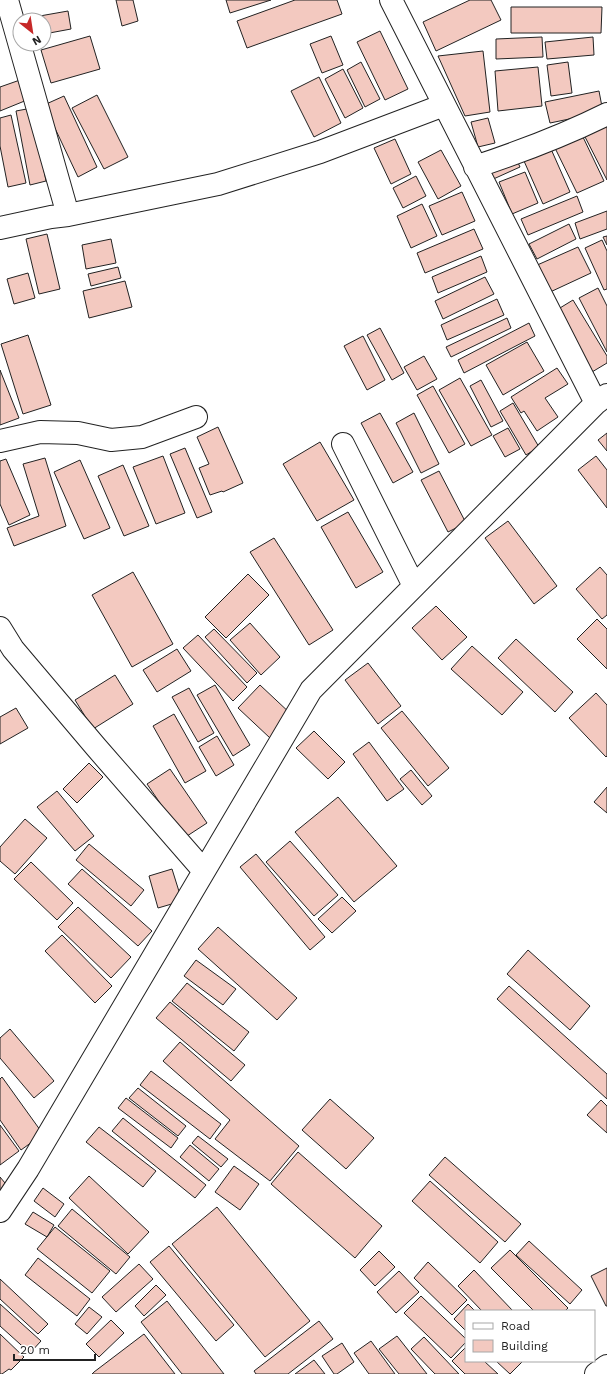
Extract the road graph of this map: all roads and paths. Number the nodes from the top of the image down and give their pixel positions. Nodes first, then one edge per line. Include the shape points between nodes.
1 (7, 0) edge
2 (391, 0) edge
3 (444, 105) junction
4 (607, 114) edge
5 (475, 167) junction
6 (68, 216) junction
7 (0, 228) edge
8 (601, 399) edge
9 (196, 417) dead end
10 (0, 441) edge
11 (343, 444) dead end
12 (414, 586) junction
13 (0, 628) edge
14 (204, 871) junction
15 (0, 1211) edge
16 (607, 1366) edge
17 (596, 1374) edge

1 - 6 street
2 - 3 street
3 - 5 street
3 - 6 street via 320,152 218,184
4 - 5 street via 581,127
5 - 8 street
6 - 7 street
8 - 12 street
9 - 10 street via 142,437 112,440 78,433 40,432
11 - 12 street
12 - 14 street via 311,690
13 - 14 street via 13,648
14 - 15 street via 28,1169
16 - 17 street

